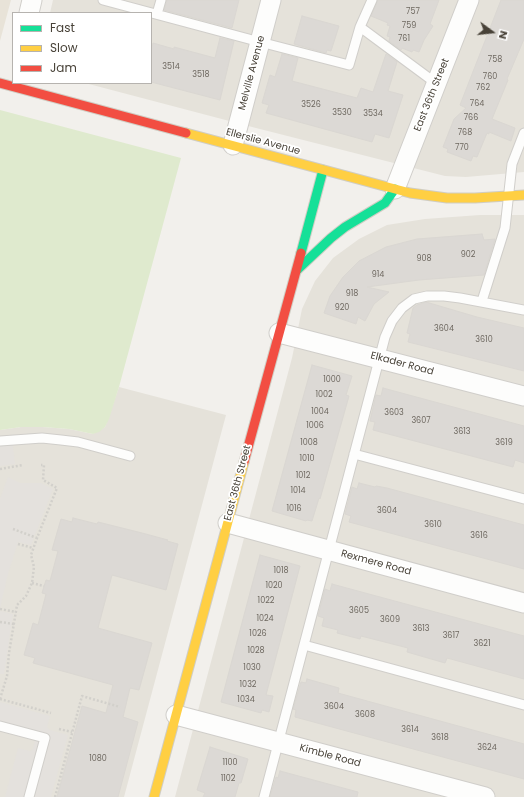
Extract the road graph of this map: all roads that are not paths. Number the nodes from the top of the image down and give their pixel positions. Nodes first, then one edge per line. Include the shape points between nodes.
1 (32, 0) edge
2 (103, 0) edge
3 (161, 0) edge
4 (271, 0) edge
5 (372, 0) edge
6 (469, 0) edge
7 (29, 12) edge
8 (149, 12) edge
9 (152, 13) edge
10 (157, 14) junction
11 (360, 27) junction
12 (260, 42) junction
13 (18, 84) edge
14 (437, 84) junction
15 (524, 133) edge
16 (233, 146) junction
17 (323, 170) junction
18 (395, 189) junction
19 (524, 195) edge
20 (508, 196) junction
21 (296, 271) junction
22 (482, 302) junction
23 (524, 310) edge
24 (279, 333) junction
25 (379, 358) junction
26 (524, 396) edge
27 (0, 441) edge
28 (354, 454) junction
29 (130, 456) dead end
30 (524, 500) edge
31 (228, 523) junction
32 (328, 550) junction
33 (524, 602) edge
34 (304, 645) junction
35 (524, 705) edge
36 (176, 714) junction
37 (0, 726) edge
38 (278, 743) junction
39 (29, 797) edge
40 (154, 797) edge
41 (264, 797) edge
42 (485, 797) edge

1 - 7 street
2 - 8 lane
3 - 10 lane
4 - 12 street, Melville Avenue
5 - 11 lane
6 - 14 street, East 36th Street
9 - 10 lane
10 - 12 lane
11 - 12 lane via 349,64
11 - 14 lane
12 - 16 street, Melville Avenue
13 - 16 street, Ellerslie Avenue
14 - 18 street, East 36th Street
15 - 20 lane via 512,164
16 - 17 street, Ellerslie Avenue
17 - 18 street, Ellerslie Avenue
17 - 21 street, East 36th Street
18 - 20 street, Ellerslie Avenue via 447,198
18 - 21 street via 385,203 345,227
19 - 20 street, Ellerslie Avenue
20 - 22 lane via 505,228
21 - 24 street, East 36th Street
22 - 23 lane
22 - 25 lane via 444,296 414,299 402,308 392,321
24 - 25 street, Elkader Road
24 - 31 street, East 36th Street
25 - 26 street, Elkader Road
25 - 28 lane
27 - 29 lane via 42,438 61,440
28 - 30 lane
28 - 32 lane
31 - 32 street, Rexmere Road
31 - 36 street, East 36th Street
32 - 33 street, Rexmere Road
32 - 34 lane
34 - 35 lane
34 - 38 lane
36 - 38 street, Kimble Road
36 - 40 street, East 36th Street
37 - 39 lane via 45,738
38 - 41 lane
38 - 42 street, Kimble Road

